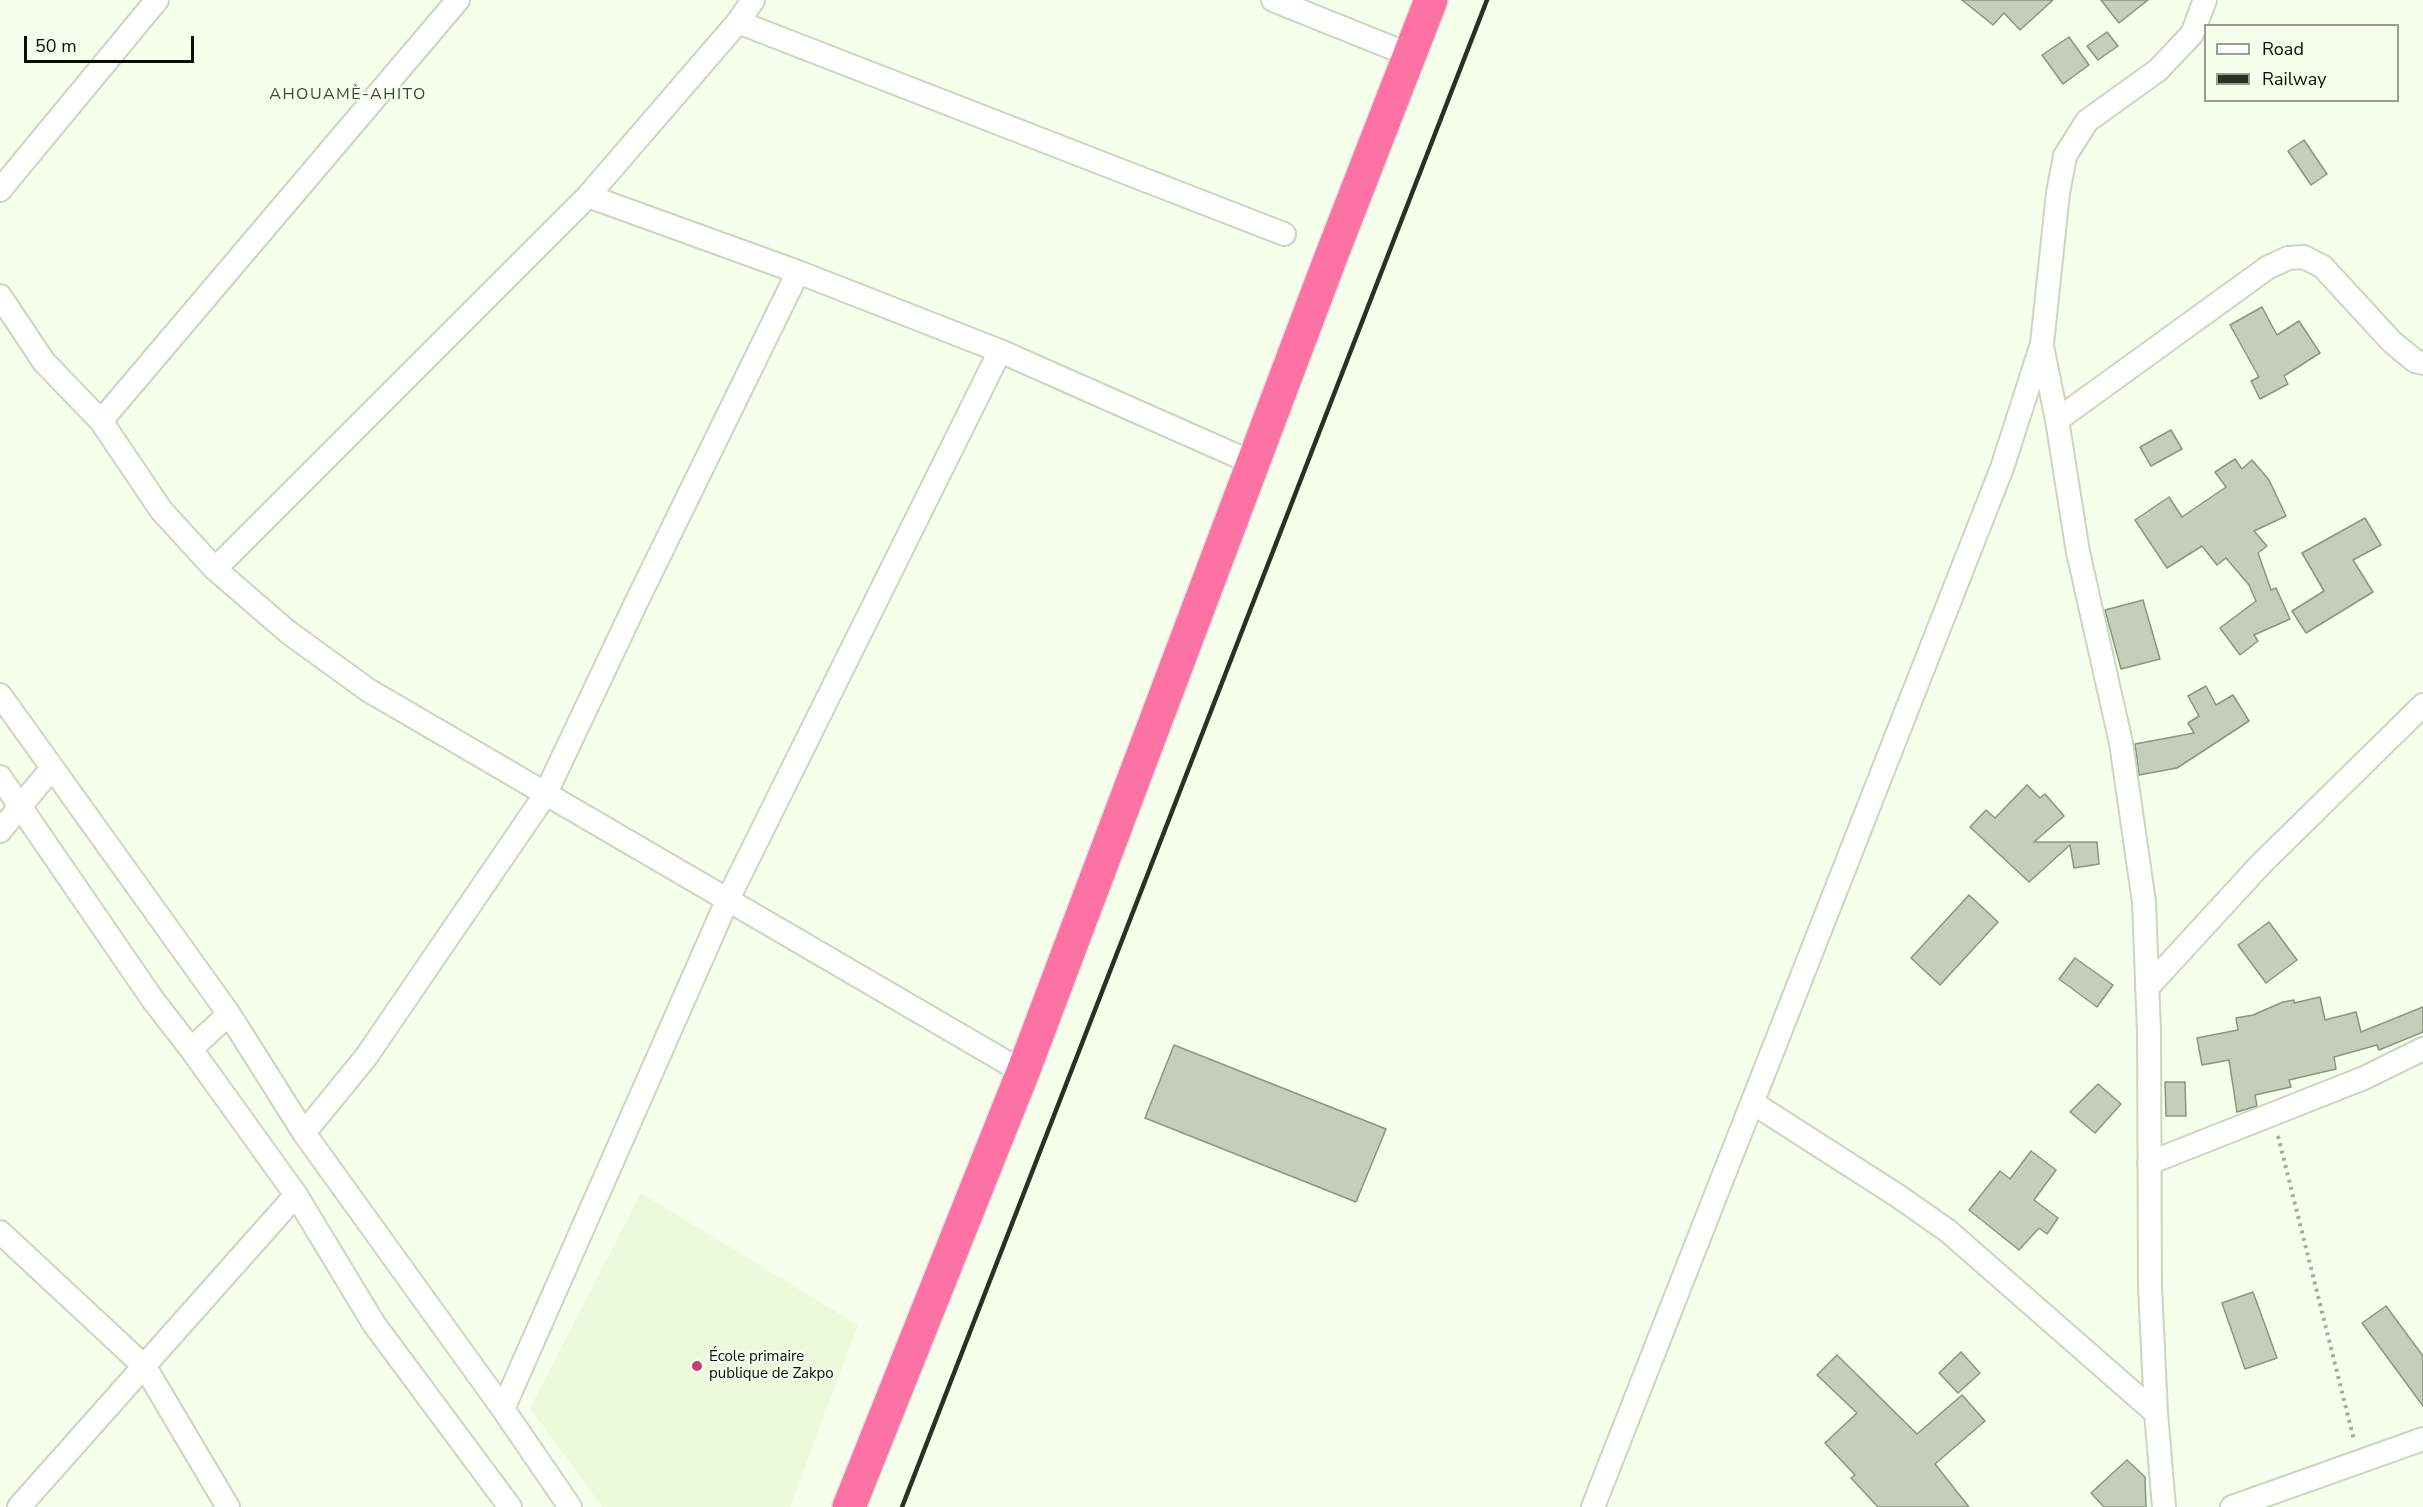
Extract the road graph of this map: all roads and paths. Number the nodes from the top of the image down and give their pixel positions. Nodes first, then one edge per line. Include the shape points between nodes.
1 (157, 0) edge
2 (458, 0) edge
3 (753, 0) edge
4 (1273, 0) edge
5 (1431, 0) edge
6 (2205, 0) edge
7 (738, 22) junction
8 (1410, 55) junction
9 (0, 190) edge
10 (588, 196) junction
11 (1284, 234) dead end
12 (798, 272) junction
13 (0, 296) edge
14 (2042, 344) junction
15 (1000, 351) junction
16 (2423, 363) edge
17 (2057, 420) junction
18 (101, 421) junction
19 (1253, 463) junction
20 (215, 569) junction
21 (0, 695) edge
22 (2423, 705) edge
23 (52, 768) junction
24 (0, 777) edge
25 (545, 795) junction
26 (20, 807) junction
27 (0, 831) edge
28 (727, 901) junction
29 (2147, 988) junction
30 (229, 1014) junction
31 (191, 1049) junction
32 (2423, 1049) edge
33 (1023, 1072) junction
34 (1753, 1103) junction
35 (2273, 1114) junction
36 (304, 1133) junction
37 (2149, 1163) junction
38 (296, 1195) junction
39 (0, 1232) edge
40 (145, 1367) junction
41 (503, 1409) junction
42 (2156, 1413) junction
43 (2423, 1439) edge
44 (2359, 1461) junction
45 (19, 1507) edge
46 (228, 1507) edge
47 (510, 1507) edge
48 (570, 1507) edge
49 (849, 1507) edge
50 (1593, 1507) edge
51 (2164, 1507) edge
52 (2232, 1507) edge

1 - 9 street
2 - 18 street
3 - 7 street
4 - 8 street
5 - 8 highway
6 - 14 street via 2192,34 2158,70 2087,121 2066,156 2058,193
7 - 10 street
7 - 11 street
8 - 19 highway
10 - 12 street
10 - 20 street
12 - 15 street
12 - 25 street
13 - 18 street via 44,362
14 - 17 street
14 - 34 street via 2002,468
15 - 19 street
15 - 28 street
16 - 17 street via 2392,342 2324,267 2304,257 2288,258 2267,268
17 - 29 street via 2078,552 2121,743 2144,902
18 - 20 street via 161,510
19 - 33 highway
20 - 25 street via 288,632 368,690
21 - 23 street
22 - 29 street via 2261,864
23 - 26 street
23 - 30 street
24 - 26 street
25 - 28 street
25 - 36 street via 366,1057
26 - 27 street
26 - 31 street
28 - 33 street
28 - 41 street
29 - 37 street
30 - 31 street
30 - 36 street
31 - 38 street
32 - 35 street via 2364,1078
33 - 49 highway
34 - 42 street via 1948,1231
34 - 50 street
35 - 37 street
35 - 44 path
36 - 41 street
37 - 42 street
38 - 40 street
38 - 47 street via 374,1324
39 - 40 street
40 - 45 street
40 - 46 street
41 - 48 street
42 - 51 street
43 - 44 street
44 - 52 street

